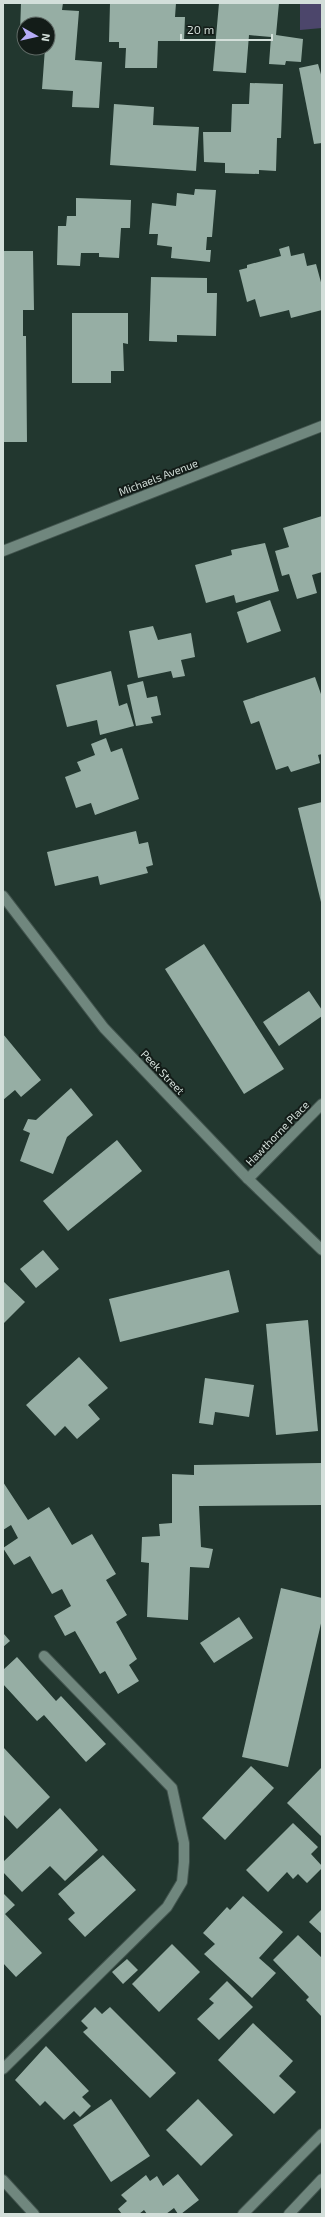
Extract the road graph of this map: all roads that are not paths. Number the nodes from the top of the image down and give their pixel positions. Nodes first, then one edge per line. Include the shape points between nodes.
1 (322, 426) edge
2 (3, 551) edge
3 (3, 896) edge
4 (322, 1104) edge
5 (248, 1179) junction
6 (322, 1250) edge
7 (44, 1656) dead end
8 (3, 2069) edge
9 (322, 2134) edge
10 (322, 2179) edge
11 (3, 2180) edge
12 (34, 2214) edge
13 (244, 2214) edge
14 (289, 2214) edge

1 - 2 street, Michaels Avenue
3 - 5 street, Peek Street via 104,1028
4 - 5 street, Hawthorne Place
5 - 6 street, Peek Street
7 - 8 street via 172,1788 184,1843 182,1882 167,1907
9 - 13 street
10 - 14 street
11 - 12 street

